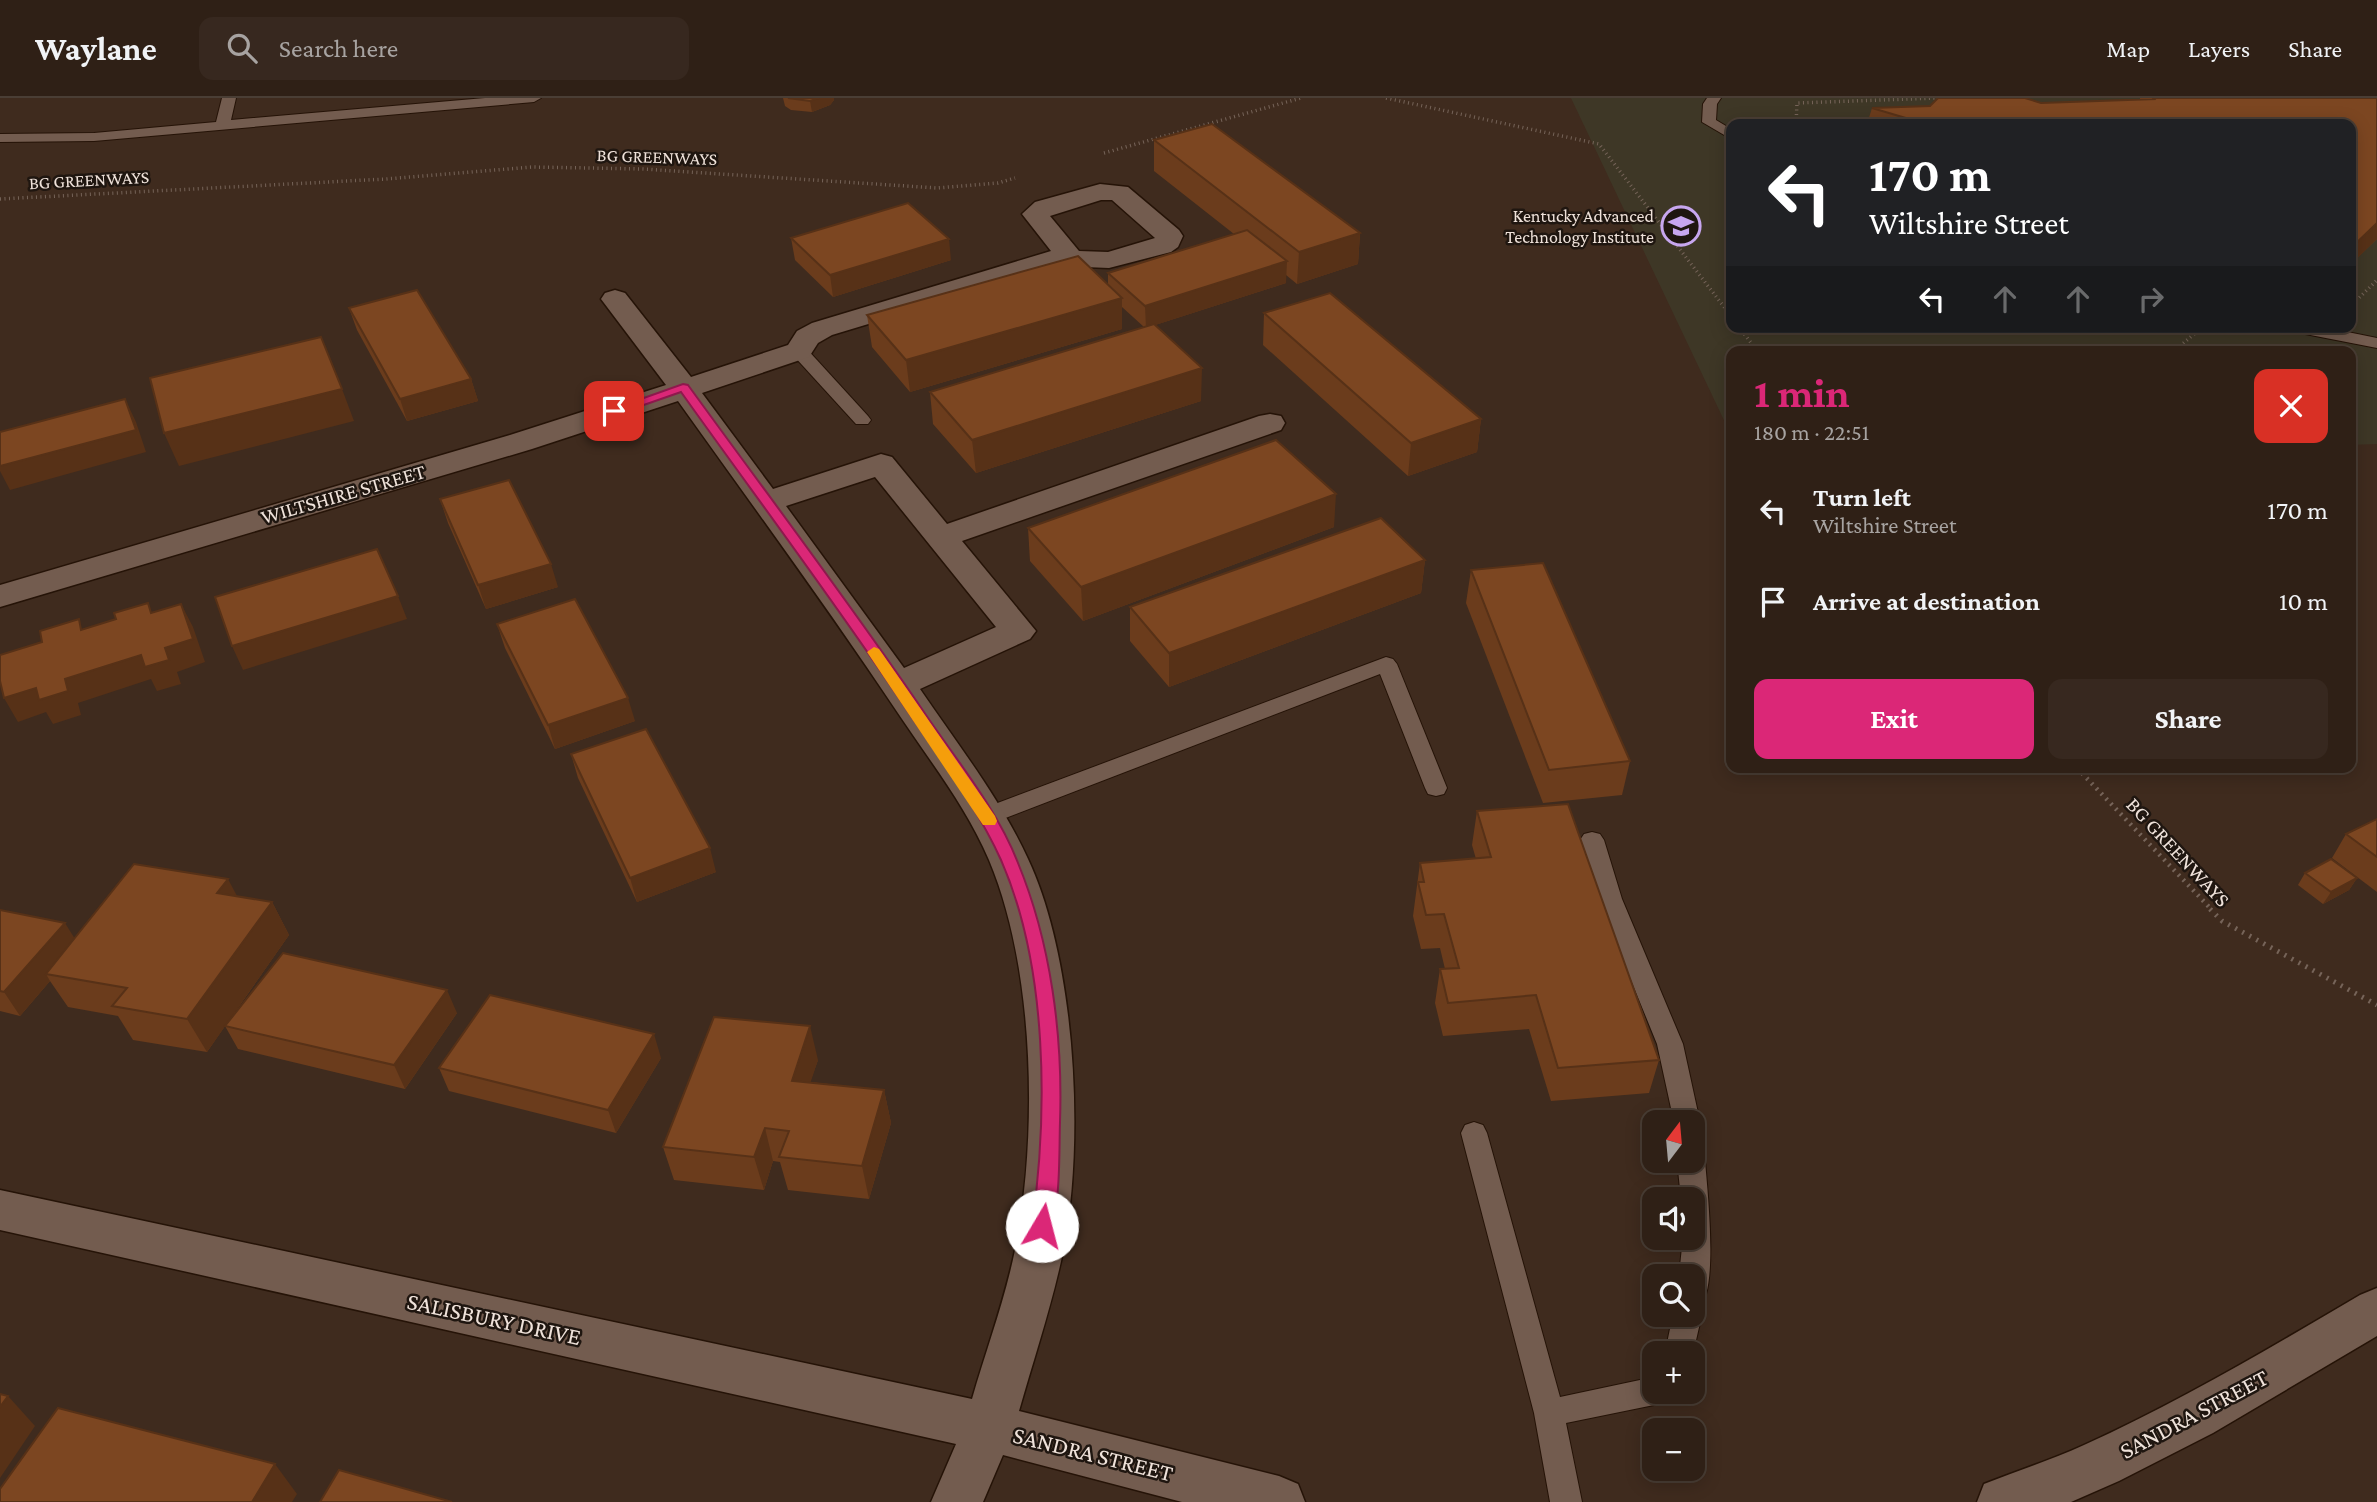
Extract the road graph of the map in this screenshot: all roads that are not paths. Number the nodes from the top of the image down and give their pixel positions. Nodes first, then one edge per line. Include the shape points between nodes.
1 (229, 98) edge
2 (322, 98) edge
3 (534, 98) edge
4 (1714, 98) edge
5 (317, 117) junction
6 (222, 126) junction
7 (1726, 132) edge
8 (0, 138) edge
9 (1071, 258) edge
10 (615, 299) dead end
11 (2326, 333) edge
12 (2377, 343) edge
13 (799, 351) junction
14 (683, 387) junction
15 (862, 420) dead end
16 (1270, 423) dead end
17 (766, 502) junction
18 (941, 537) junction
19 (0, 596) edge
20 (898, 685) junction
21 (1436, 788) dead end
22 (987, 816) junction
23 (1592, 840) dead end
24 (1684, 1110) edge
25 (1474, 1133) dead end
26 (1692, 1173) edge
27 (0, 1210) edge
28 (1694, 1264) edge
29 (2377, 1310) edge
30 (1642, 1394) edge
31 (1549, 1413) junction
32 (989, 1427) junction
33 (957, 1502) edge
34 (1279, 1502) edge
35 (1566, 1502) edge
36 (2003, 1502) edge

1 - 6 lane
2 - 5 lane
3 - 5 lane
4 - 7 lane via 1709,122
5 - 6 lane
6 - 8 lane via 94,137
9 - 13 street via 1058,258 822,329 807,337
10 - 14 street
11 - 12 lane
13 - 14 street, WILTSHIRE STREET
13 - 15 lane
14 - 17 street
14 - 19 street, WILTSHIRE STREET via 521,442
16 - 18 street
17 - 18 street via 880,464
17 - 20 street
18 - 20 street via 1018,631
20 - 22 street
21 - 22 lane via 1386,664
22 - 32 street via 1010,862 1028,918 1049,1038 1052,1105 1039,1251
23 - 24 lane via 1610,899 1670,1044
25 - 31 lane
26 - 28 lane
27 - 32 street, SALISBURY DRIVE
29 - 36 street, SANDRA STREET via 2154,1439 2056,1484
30 - 31 lane
31 - 35 lane
32 - 33 street
32 - 34 street, SANDRA STREET

